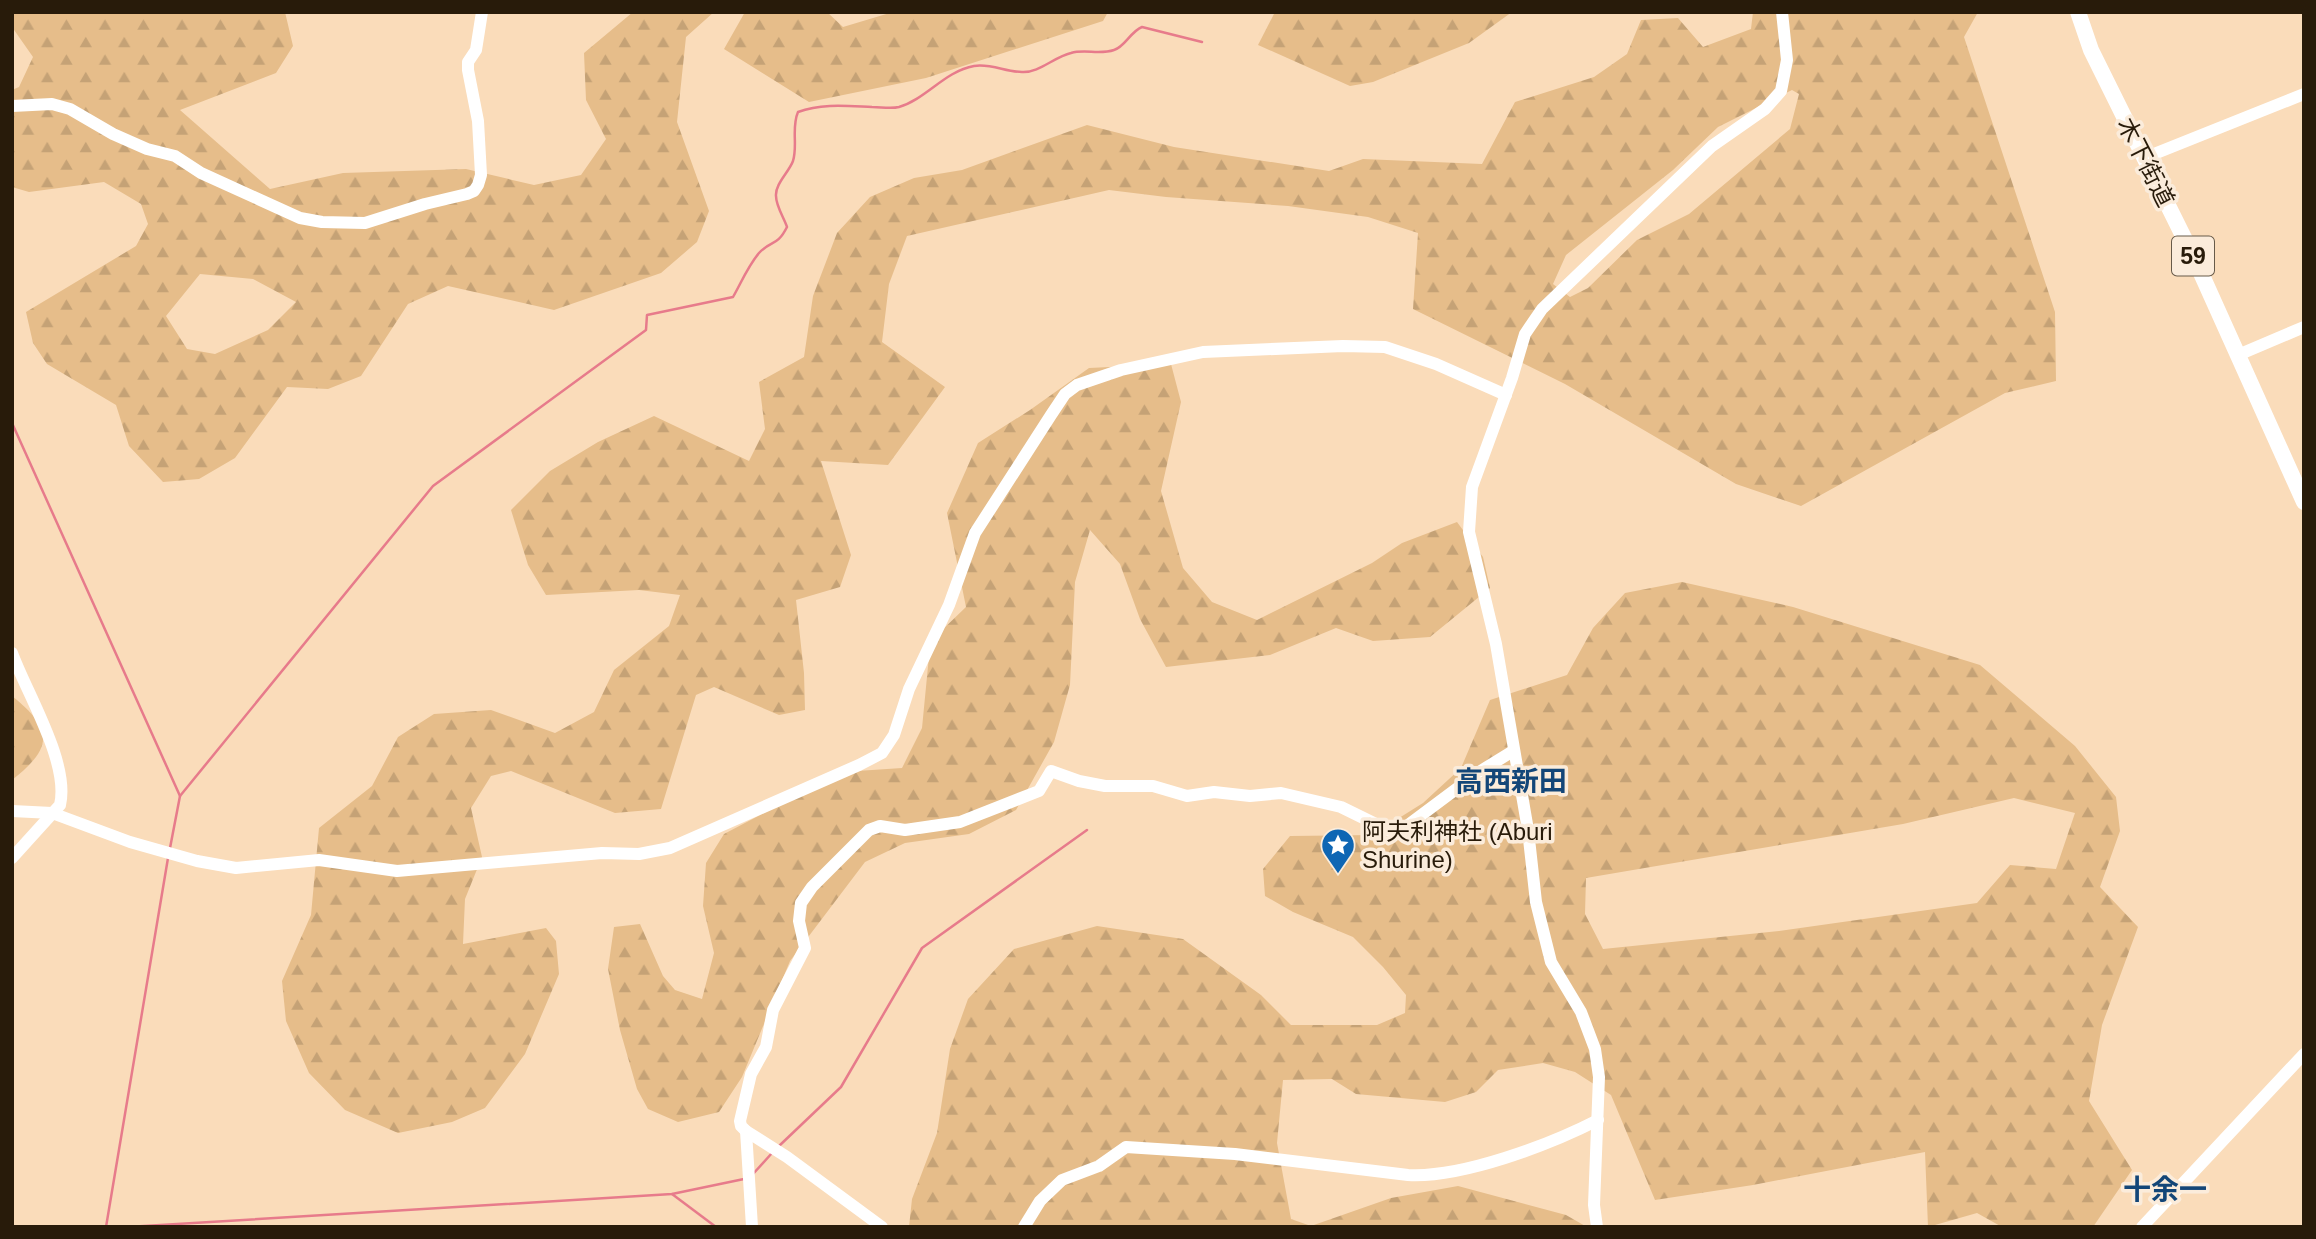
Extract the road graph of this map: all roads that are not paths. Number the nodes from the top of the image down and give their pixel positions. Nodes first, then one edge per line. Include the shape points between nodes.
1 (482, 12) edge
2 (1782, 12) edge
3 (2078, 12) edge
4 (2304, 94) edge
5 (12, 106) edge
6 (2144, 158) junction
7 (2304, 327) edge
8 (2238, 355) junction
9 (1506, 395) junction
10 (2304, 502) edge
11 (12, 653) edge
12 (1513, 751) junction
13 (12, 811) edge
14 (52, 813) junction
15 (12, 858) edge
16 (2304, 1054) edge
17 (1598, 1120) junction
18 (746, 1131) junction
19 (752, 1227) edge
20 (882, 1227) edge
21 (1024, 1227) edge
22 (1597, 1227) edge
23 (2142, 1227) edge

1 - 5 street via 476,50 468,62 478,121 478,185 467,194 365,223 300,218 201,173 175,156 113,134 70,109 52,104
2 - 9 street via 1787,60 1781,92 1765,109 1712,146 1542,309 1525,334
3 - 6 main road, 木下街道 / 59 via 2091,50
4 - 6 street
6 - 8 main road, 木下街道 / 59
7 - 8 street
8 - 10 main road, 木下街道 / 59
9 - 12 street via 1472,487 1469,531 1496,644
9 - 14 street via 1436,364 1385,348 1343,346 1203,352 1121,370 1077,386 1065,394 975,533 894,736 882,753 670,848 397,871 319,860 236,868 130,842
11 - 14 street via 61,778 60,805
12 - 17 street via 1536,902 1551,962 1581,1012 1595,1049
12 - 18 street via 1396,835 1341,807 1281,793 1187,796 1153,786 1105,786 1051,771 1040,791 960,822 869,830 801,903 799,921 805,948 773,1010 766,1047 751,1074 740,1121
13 - 14 street
14 - 15 street
16 - 23 street
17 - 21 street via 1516,1154 1430,1176 1126,1147 1099,1166 1062,1180 1040,1201
17 - 22 street
18 - 19 street
18 - 20 street

